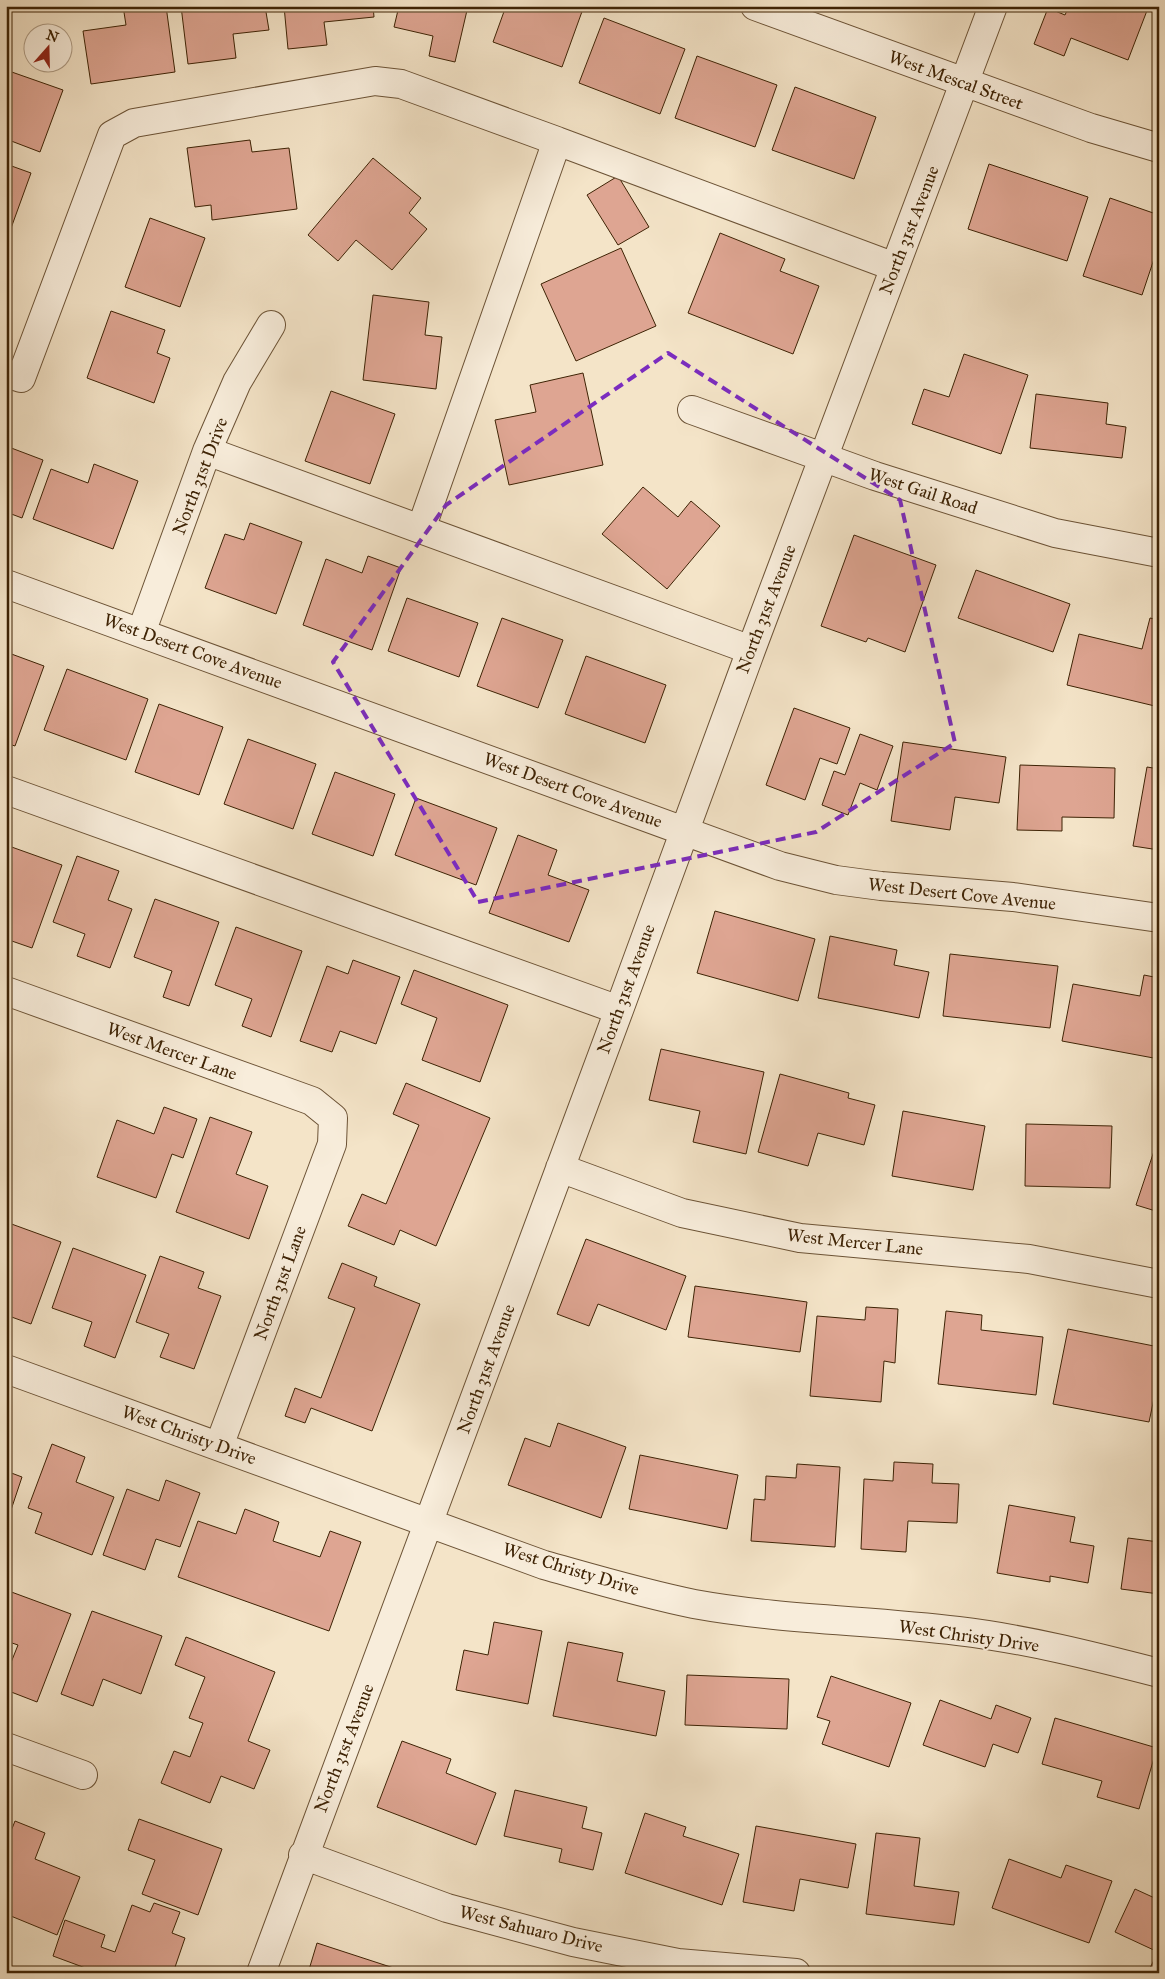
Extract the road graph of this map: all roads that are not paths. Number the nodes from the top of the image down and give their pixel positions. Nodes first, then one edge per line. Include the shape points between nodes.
1 (755, 6) edge
2 (993, 6) edge
3 (964, 83) junction
4 (557, 140) junction
5 (1159, 148) edge
6 (895, 267) junction
7 (272, 325) dead end
8 (6, 373) edge
9 (692, 410) dead end
10 (207, 451) junction
11 (823, 457) junction
12 (421, 529) junction
13 (1159, 553) edge
14 (6, 584) edge
15 (141, 633) junction
16 (750, 650) junction
17 (6, 790) edge
18 (684, 831) junction
19 (1159, 918) edge
20 (6, 991) edge
21 (619, 1010) junction
22 (333, 1118) joint
23 (560, 1168) junction
24 (1159, 1284) edge
25 (6, 1369) edge
26 (219, 1446) junction
27 (429, 1522) junction
28 (1159, 1673) edge
29 (6, 1747) edge
30 (83, 1775) dead end
31 (303, 1855) junction
32 (261, 1973) edge
33 (796, 1973) edge

1 - 3 street, West Mescal Street
2 - 3 street, North 31st Avenue
3 - 5 street, West Mescal Street via 1091,128
3 - 6 street, North 31st Avenue
4 - 6 street
4 - 8 street via 401,84 375,81 134,123 112,135 21,378
4 - 12 street
6 - 11 street, North 31st Avenue
7 - 10 street, North 31st Drive via 237,382
9 - 11 street, West Gail Road
10 - 12 street
10 - 15 street, North 31st Drive
11 - 13 street, West Gail Road via 952,502 1055,533
11 - 16 street, North 31st Avenue
12 - 16 street
14 - 15 street, West Desert Cove Avenue
15 - 18 street, West Desert Cove Avenue
16 - 18 street, North 31st Avenue
17 - 21 street
18 - 19 street, West Desert Cove Avenue via 780,866 836,880 1012,896
18 - 21 street, North 31st Avenue
20 - 22 street, West Mercer Lane via 312,1102
21 - 23 street, North 31st Avenue
22 - 26 street, North 31st Lane via 332,1144
23 - 24 street, West Mercer Lane via 682,1213 800,1238 1029,1259
23 - 27 street, North 31st Avenue
25 - 26 street, West Christy Drive
26 - 27 street, West Christy Drive
27 - 28 street, West Christy Drive via 544,1565 694,1604 771,1616 960,1631
27 - 31 street, North 31st Avenue
29 - 30 street
31 - 32 street, North 31st Avenue
31 - 33 street, West Sahuaro Drive via 447,1908 573,1942 678,1963

